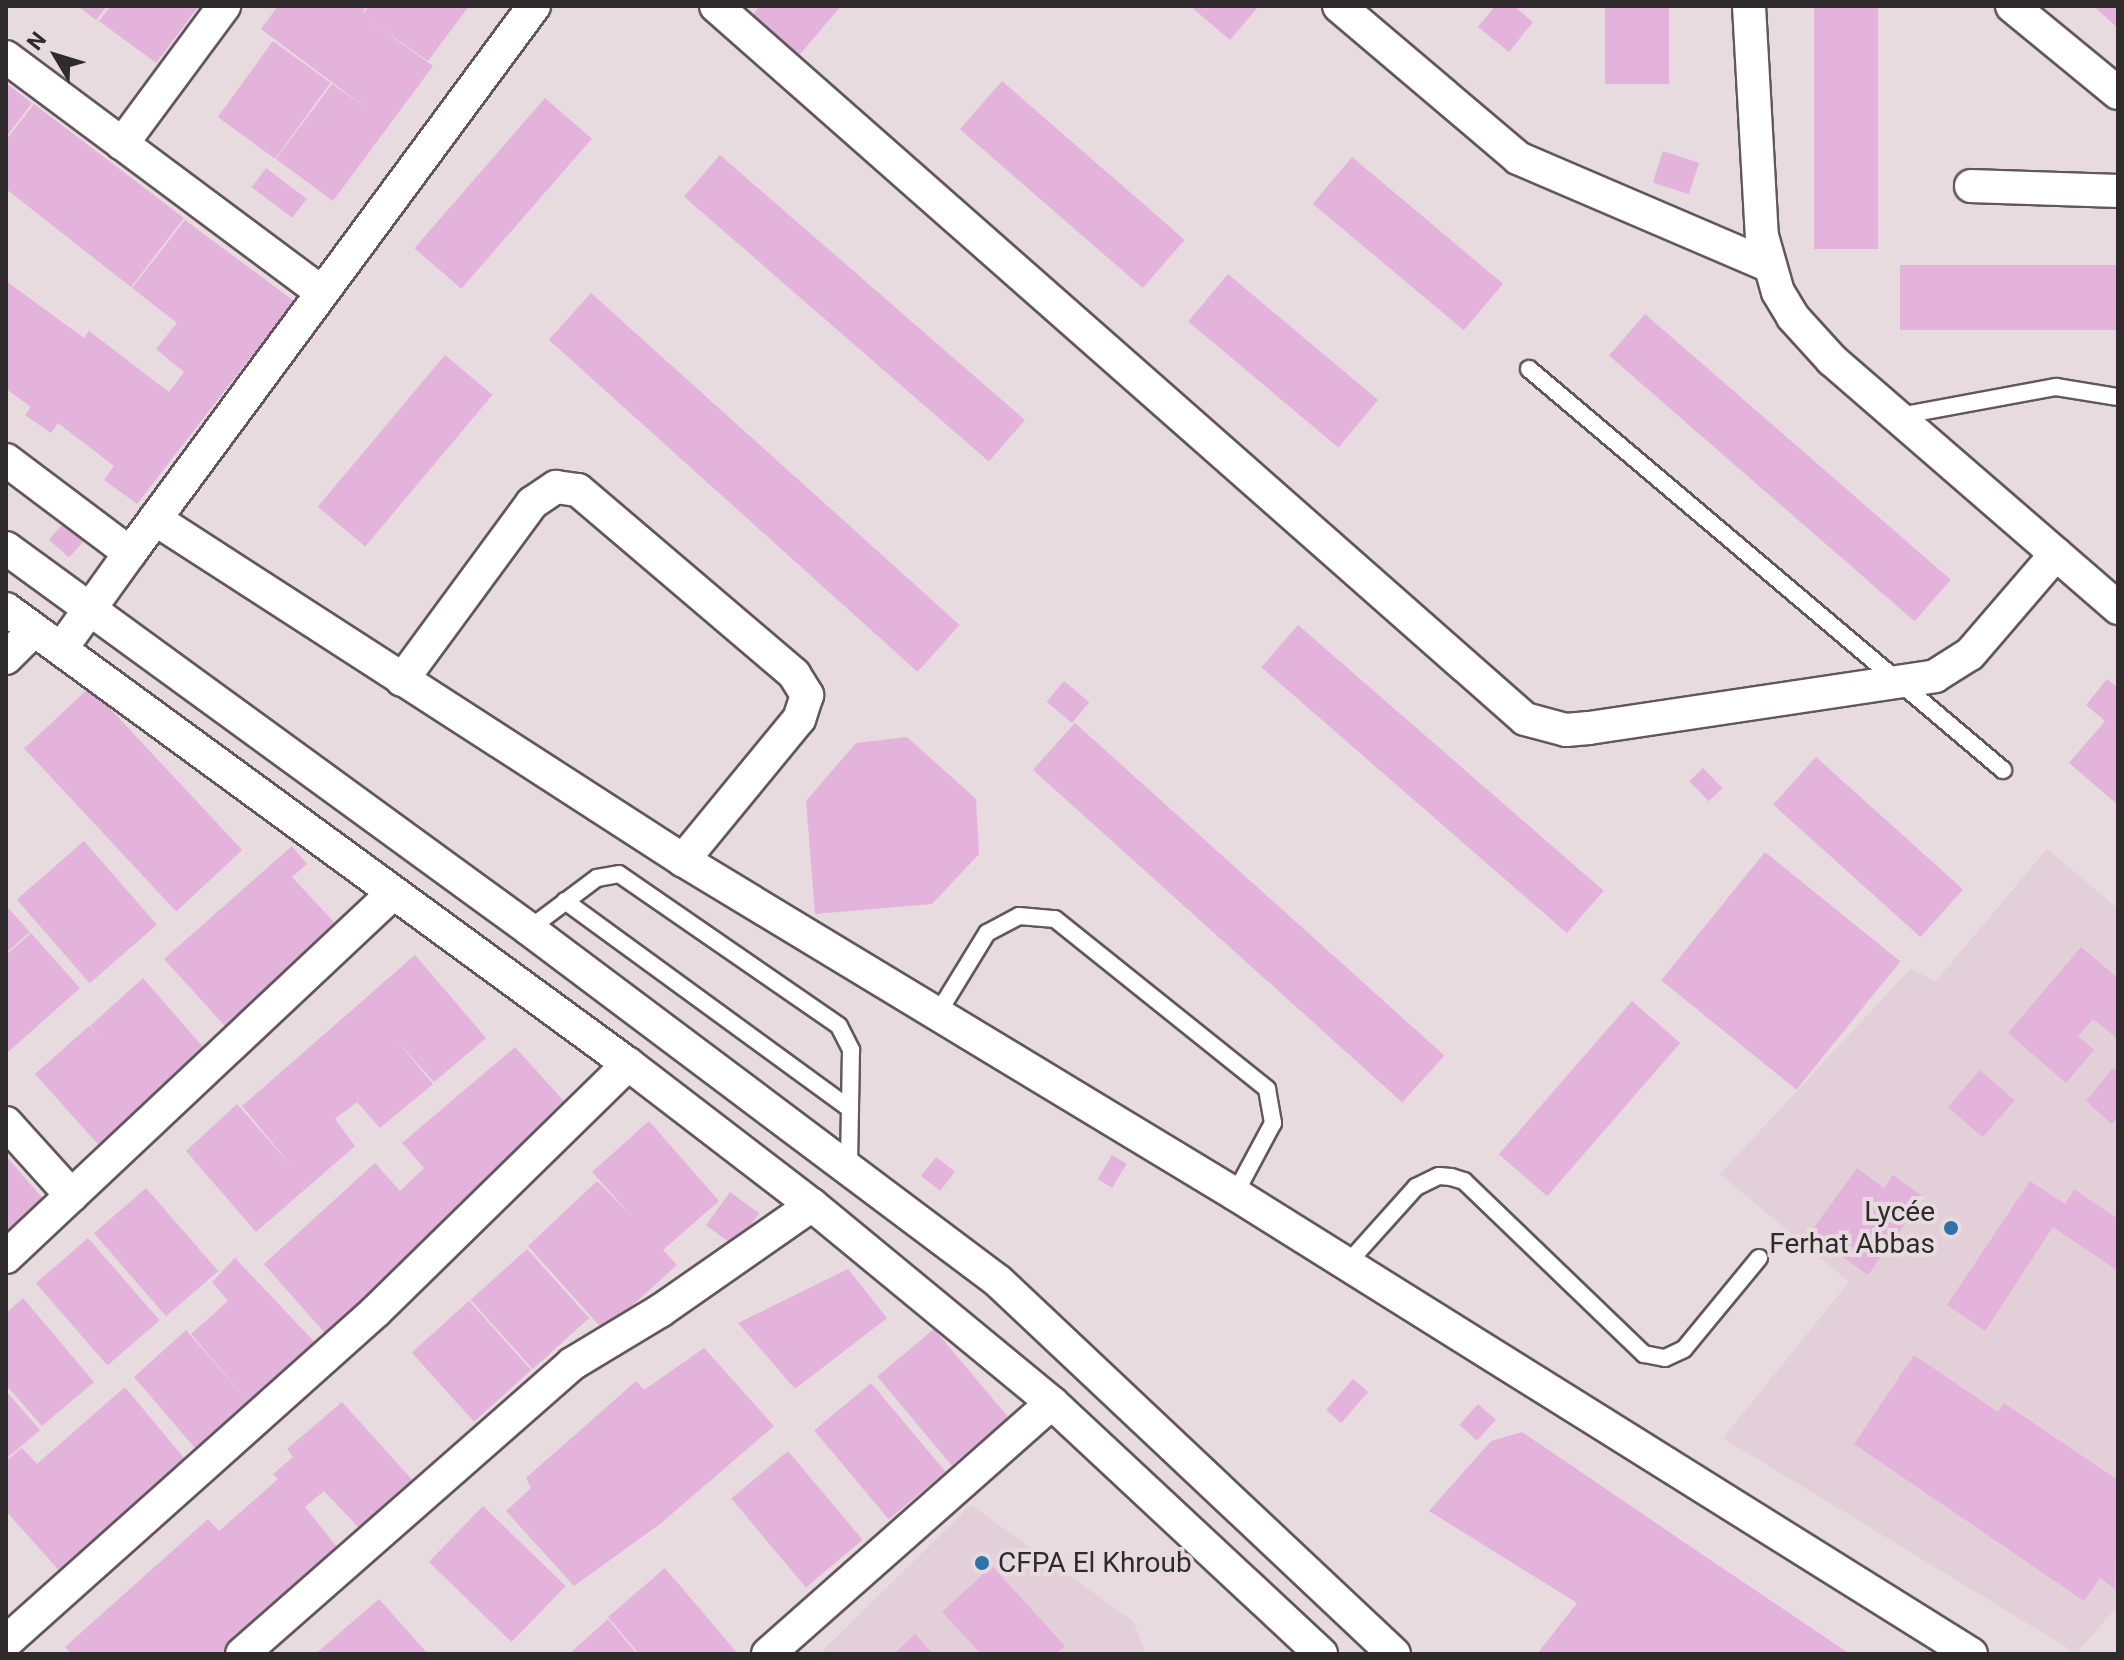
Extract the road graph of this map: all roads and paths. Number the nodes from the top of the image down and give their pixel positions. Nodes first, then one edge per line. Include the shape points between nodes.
1 (224, 6) edge
2 (534, 6) edge
3 (716, 6) edge
4 (1339, 6) edge
5 (1749, 6) edge
6 (2012, 6) edge
7 (6, 57) edge
8 (2118, 93) edge
9 (122, 144) junction
10 (1971, 186) dead end
11 (2118, 191) edge
12 (1768, 265) junction
13 (320, 291) junction
14 (1529, 369) dead end
15 (2118, 397) edge
16 (1897, 416) junction
17 (6, 460) edge
18 (155, 519) junction
19 (6, 548) edge
20 (130, 553) junction
21 (2056, 554) junction
22 (2118, 608) edge
23 (6, 609) edge
24 (89, 609) junction
25 (34, 630) junction
26 (61, 649) junction
27 (6, 658) edge
28 (402, 680) junction
29 (1898, 681) junction
30 (2003, 770) dead end
31 (683, 860) junction
32 (391, 895) junction
33 (565, 901) junction
34 (529, 929) junction
35 (938, 1013) junction
36 (628, 1064) junction
37 (850, 1109) junction
38 (6, 1123) edge
39 (849, 1165) junction
40 (1235, 1194) junction
41 (72, 1196) junction
42 (812, 1205) junction
43 (6, 1257) edge
44 (1759, 1258) dead end
45 (1346, 1265) junction
46 (1052, 1403) junction
47 (6, 1644) edge
48 (14, 1654) edge
49 (242, 1654) edge
50 (768, 1654) edge
51 (1321, 1654) edge
52 (1394, 1654) edge
53 (1971, 1654) edge

1 - 9 street
2 - 13 street
3 - 29 street via 1525,719 1566,730 1589,728
4 - 12 street via 1518,158
5 - 12 street
6 - 8 street
7 - 9 street
9 - 13 street
10 - 11 street
12 - 16 street via 1778,292 1811,340
13 - 18 street
14 - 29 lane
15 - 16 lane via 2056,387
16 - 21 street
17 - 20 street
18 - 20 street
18 - 28 street
19 - 24 street
20 - 24 street
21 - 22 street
21 - 29 street via 1960,663 1935,676
23 - 25 street
24 - 26 street
24 - 34 street
25 - 26 street
25 - 27 street
26 - 32 street
28 - 31 street
28 - 31 street via 532,503 556,487 578,490 794,674 807,695 799,719
29 - 30 lane
31 - 35 street
32 - 36 street
32 - 41 street
33 - 34 lane
33 - 37 lane
33 - 37 lane via 597,878 619,874 839,1026 851,1050
34 - 39 street
35 - 40 street
35 - 40 lane via 987,933 1019,916 1055,919 1267,1089 1273,1123
36 - 42 street
36 - 47 street via 376,1311
37 - 39 lane
38 - 41 street
39 - 52 street via 1047,1322
40 - 45 street
41 - 43 street
42 - 46 street
42 - 49 street via 660,1311 572,1364
44 - 45 lane via 1684,1349 1665,1358 1644,1354 1473,1190 1451,1177 1439,1176 1416,1187
45 - 53 street
46 - 50 street
46 - 51 street
47 - 48 street

